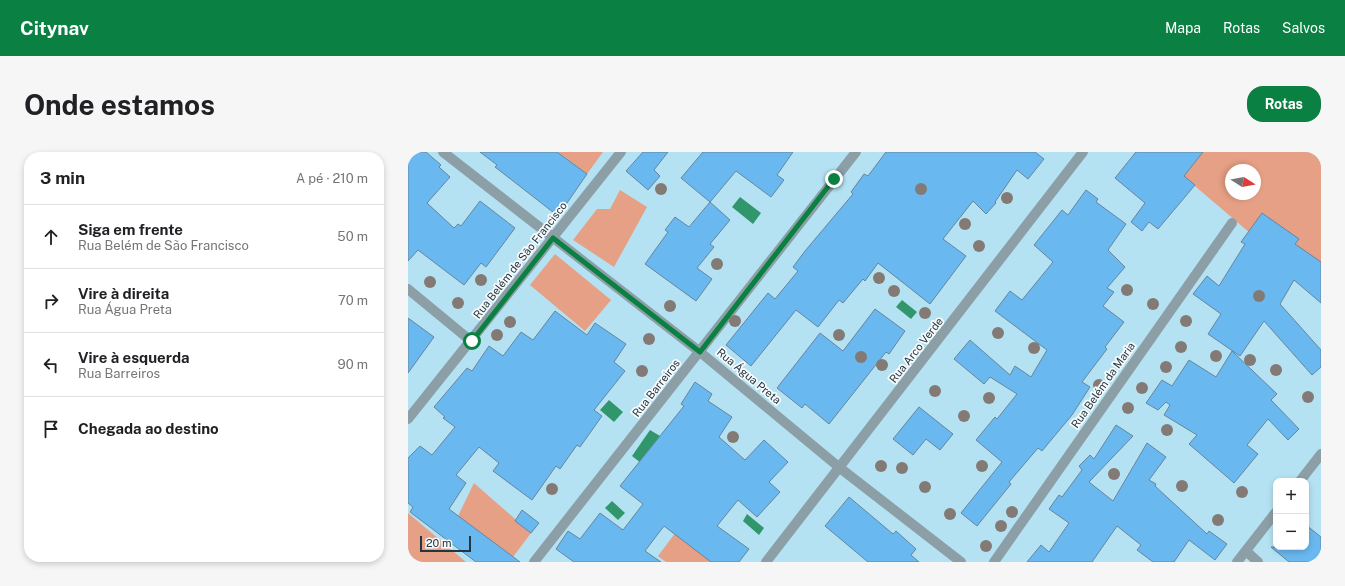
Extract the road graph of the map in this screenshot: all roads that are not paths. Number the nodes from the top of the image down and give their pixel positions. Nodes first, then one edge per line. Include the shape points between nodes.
1 (443, 152) edge
2 (621, 152) edge
3 (856, 152) edge
4 (1083, 152) edge
5 (1232, 223) dead end
6 (553, 238) junction
7 (408, 289) edge
8 (472, 341) junction
9 (700, 352) junction
10 (408, 420) edge
11 (1321, 454) edge
12 (840, 468) junction
13 (1302, 478) edge
14 (1274, 514) edge
15 (1246, 551) junction
16 (534, 562) edge
17 (766, 562) edge
18 (961, 562) edge
19 (994, 562) edge
20 (1237, 562) edge
21 (1258, 562) edge

1 - 6 street, Rua Água Preta
2 - 6 street, Rua Belém de São Francisco
3 - 9 street, Rua Barreiros
4 - 12 street, Rua Arco Verde
5 - 19 street, Rua Belém da Maria
6 - 8 street, Rua Belém de São Francisco
6 - 9 street, Rua Água Preta
7 - 8 street
8 - 10 street, Rua Belém de São Francisco
9 - 12 street, Rua Água Preta
9 - 16 street, Rua Barreiros
11 - 13 street
12 - 17 street, Rua Arco Verde
12 - 18 street, Rua Água Preta
14 - 15 street
15 - 20 street
15 - 21 street

